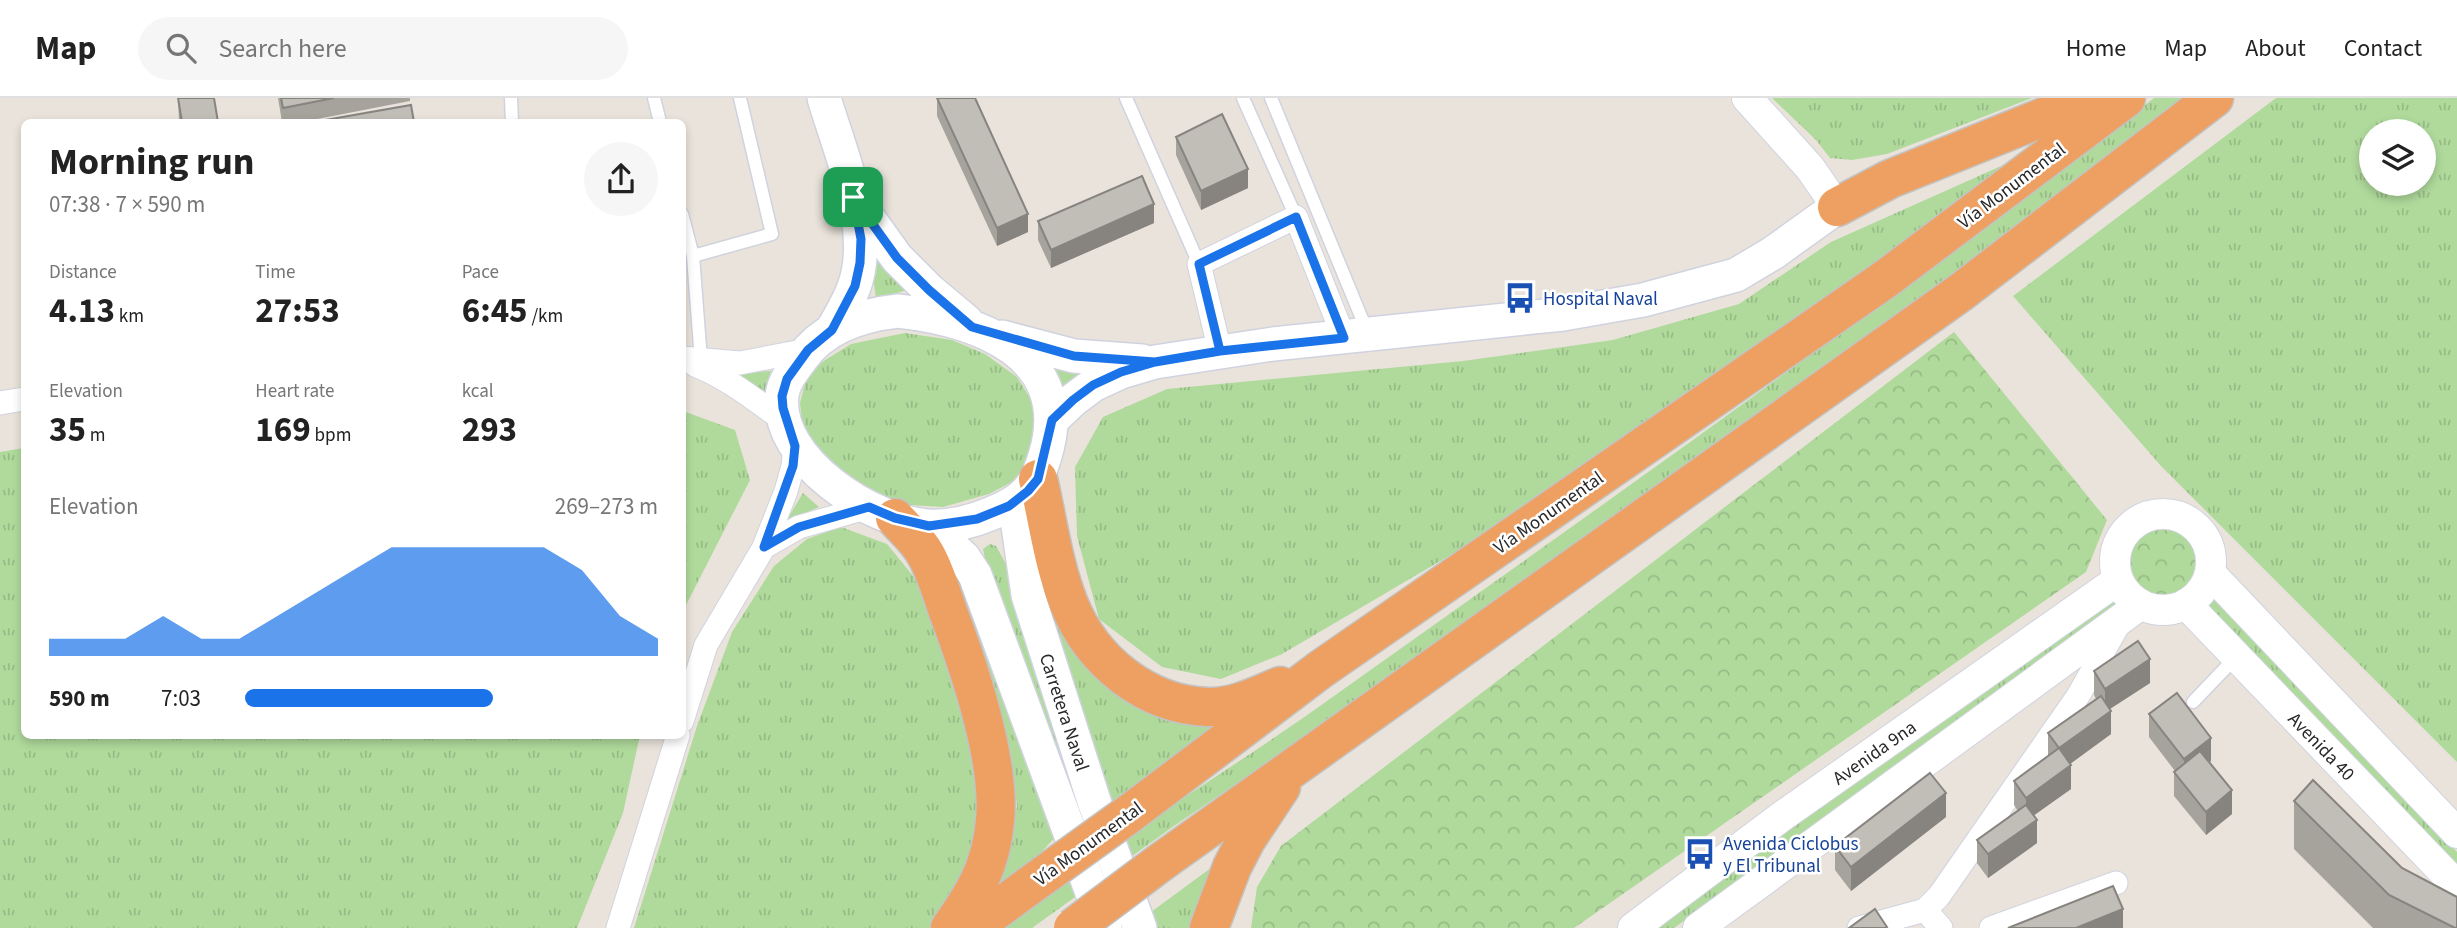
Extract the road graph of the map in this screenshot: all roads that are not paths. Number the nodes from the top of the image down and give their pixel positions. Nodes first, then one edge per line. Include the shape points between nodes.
1 (511, 98) edge
2 (654, 98) edge
3 (740, 98) edge
4 (824, 98) edge
5 (1126, 98) edge
6 (1243, 98) edge
7 (1271, 98) edge
8 (1747, 98) edge
9 (2091, 98) edge
10 (2126, 98) edge
11 (2214, 98) edge
12 (512, 119) edge
13 (659, 119) edge
14 (853, 197) junction
15 (1837, 207) junction
16 (1296, 217) junction
17 (686, 229) edge
18 (693, 256) junction
19 (1199, 264) junction
20 (981, 330) junction
21 (1357, 336) junction
22 (820, 340) junction
23 (1220, 351) junction
24 (689, 359) edge
25 (1155, 362) junction
26 (21, 400) edge
27 (0, 403) edge
28 (1052, 420) junction
29 (791, 434) junction
30 (1033, 485) junction
31 (898, 517) junction
32 (764, 547) junction
33 (2210, 574) junction
34 (2118, 580) junction
35 (2187, 605) junction
36 (2131, 612) junction
37 (2236, 657) junction
38 (1321, 669) junction
39 (2193, 702) dead end
40 (686, 709) edge
41 (677, 739) edge
42 (1292, 771) junction
43 (2457, 833) edge
44 (2116, 883) dead end
45 (2457, 886) edge
46 (1925, 910) junction
47 (618, 928) edge
48 (950, 928) edge
49 (972, 928) edge
50 (1073, 928) edge
51 (1105, 928) edge
52 (1140, 928) edge
53 (1209, 928) edge
54 (1633, 928) edge
55 (1698, 928) edge
56 (1859, 928) edge
57 (1941, 928) edge
58 (1991, 928) edge

1 - 12 lane
2 - 13 lane
3 - 18 lane via 772,234
4 - 14 main road
5 - 19 lane
6 - 16 lane
7 - 21 lane
8 - 15 street via 1810,168
9 - 15 highway via 1889,179
10 - 38 highway, Vía Monumental via 1884,281
11 - 42 highway via 1961,292
14 - 20 main road via 897,258
14 - 22 main road via 861,239 855,286
15 - 21 main road via 1735,275 1696,286 1563,314
16 - 19 street
16 - 21 street
17 - 18 lane
18 - 24 lane
19 - 23 street
20 - 22 main road via 898,311 849,322
20 - 25 main road via 1074,356
20 - 28 main road via 1014,348 1034,369 1048,393
21 - 23 main road
22 - 24 street via 740,363
22 - 29 main road via 787,379 782,396
23 - 25 main road
24 - 29 street via 743,389
25 - 28 main road via 1093,385
26 - 27 street
28 - 30 main road
29 - 31 main road via 808,465 824,479
29 - 32 street via 793,466
30 - 31 main road via 1009,506 977,519
30 - 38 highway via 1070,607 1092,646 1123,677 1153,694 1210,707 1251,699
30 - 52 main road, Carretera Naval via 1018,526 1028,595
31 - 32 street via 799,527
31 - 48 highway via 932,568 966,659 990,754 995,820 989,858 975,893
31 - 51 main road, Carretera Naval via 964,558 975,575
32 - 40 street via 706,645
33 - 34 street via 2212,556 2206,539 2195,525 2164,514 2131,526 2119,542
33 - 35 street via 2202,592
33 - 43 street, Avenida 40
34 - 36 street
34 - 54 street, Avenida 9na via 1781,817
35 - 36 street
35 - 37 street, Avenida 40
36 - 46 street via 2078,696
36 - 55 street, Avenida 9na
37 - 39 lane
37 - 45 street, Avenida 40
38 - 49 highway, Vía Monumental, bridge
41 - 47 street
42 - 50 highway, bridge
42 - 53 highway via 1246,840
44 - 58 street
46 - 56 street
46 - 57 street

